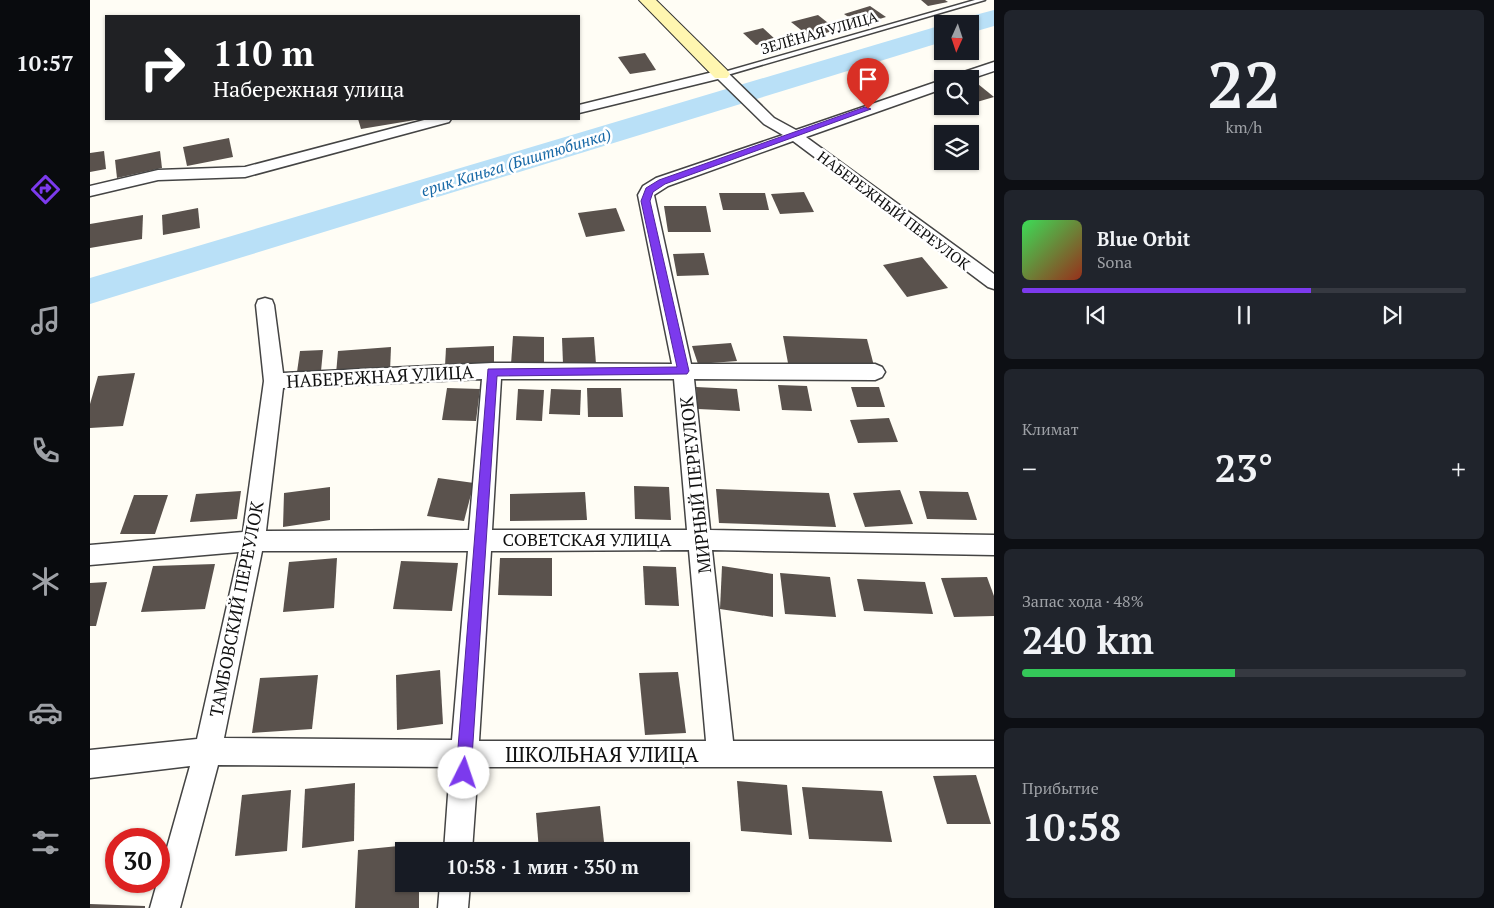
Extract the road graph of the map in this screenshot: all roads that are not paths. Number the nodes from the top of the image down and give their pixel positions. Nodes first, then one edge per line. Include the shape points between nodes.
1 (646, 0) edge
2 (982, 0) edge
3 (993, 70) edge
4 (720, 74) junction
5 (979, 74) edge
6 (934, 87) edge
7 (580, 109) edge
8 (440, 120) edge
9 (792, 134) junction
10 (90, 191) edge
11 (994, 283) edge
12 (265, 305) dead end
13 (683, 371) junction
14 (492, 372) junction
15 (876, 372) dead end
16 (274, 381) junction
17 (478, 539) junction
18 (700, 540) junction
19 (253, 541) junction
20 (994, 545) edge
21 (90, 555) edge
22 (208, 751) junction
23 (465, 754) junction
24 (721, 754) junction
25 (994, 754) edge
26 (90, 764) edge
27 (459, 842) edge
28 (454, 892) edge
29 (164, 908) edge
30 (453, 908) edge

1 - 4 street
2 - 4 lane, ЗЕЛЁНАЯ УЛИЦА
3 - 5 street
4 - 7 street
4 - 9 street, НАБЕРЕЖНЫЙ ПЕРЕУЛОК via 769,121
6 - 9 street
8 - 10 street via 246,172 158,175
9 - 11 street, НАБЕРЕЖНЫЙ ПЕРЕУЛОК
9 - 13 street, МИРНЫЙ ПЕРЕУЛОК via 662,182 649,190 646,201
12 - 16 street, ТАМБОВСКИЙ ПЕРЕУЛОК
13 - 14 street, НАБЕРЕЖНАЯ УЛИЦА
13 - 15 street, НАБЕРЕЖНАЯ УЛИЦА
13 - 18 street, МИРНЫЙ ПЕРЕУЛОК
14 - 16 street, НАБЕРЕЖНАЯ УЛИЦА
14 - 17 street
16 - 19 street, ТАМБОВСКИЙ ПЕРЕУЛОК
17 - 18 street, СОВЕТСКАЯ УЛИЦА
17 - 19 street, СОВЕТСКАЯ УЛИЦА
17 - 23 street
18 - 20 street, СОВЕТСКАЯ УЛИЦА
18 - 24 street, МИРНЫЙ ПЕРЕУЛОК
19 - 21 street, СОВЕТСКАЯ УЛИЦА
19 - 22 street, ТАМБОВСКИЙ ПЕРЕУЛОК
22 - 23 street, ШКОЛЬНАЯ УЛИЦА
22 - 26 street, ШКОЛЬНАЯ УЛИЦА
22 - 29 street, ТАМБОВСКИЙ ПЕРЕУЛОК
23 - 24 street, ШКОЛЬНАЯ УЛИЦА
23 - 27 street
24 - 25 street, ШКОЛЬНАЯ УЛИЦА
28 - 30 street

